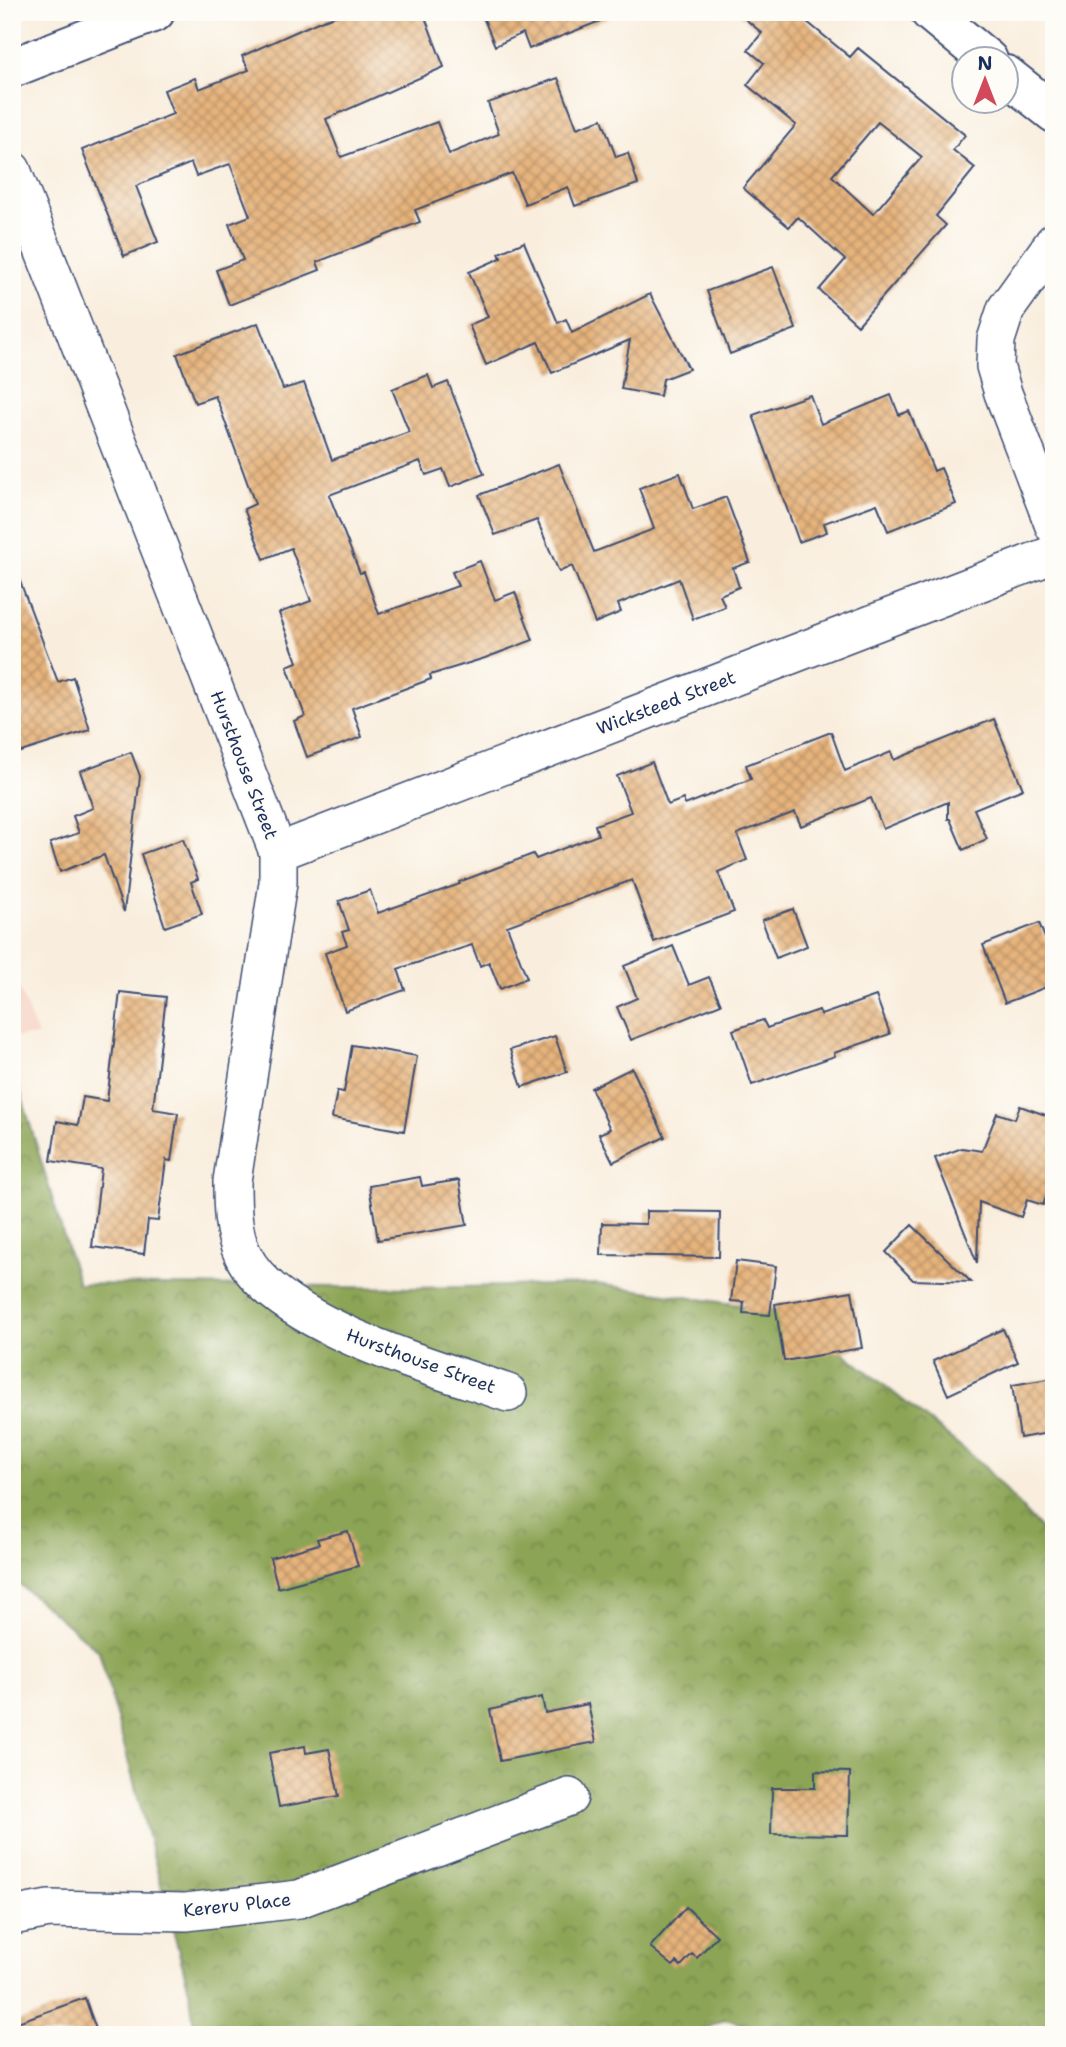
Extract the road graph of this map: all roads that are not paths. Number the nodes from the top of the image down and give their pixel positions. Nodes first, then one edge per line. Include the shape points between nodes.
1 (155, 12) edge
2 (930, 12) edge
3 (971, 46) edge
4 (12, 68) edge
5 (1020, 86) edge
6 (1054, 113) edge
7 (12, 170) edge
8 (1054, 242) edge
9 (1054, 526) edge
10 (1054, 554) edge
11 (278, 852) junction
12 (508, 1393) dead end
13 (569, 1797) dead end
14 (12, 1916) edge

1 - 4 main road
2 - 3 main road
5 - 6 main road
7 - 11 street, Hursthouse Street
8 - 9 street via 1006,309 996,340 995,366
10 - 11 street, Wicksteed Street
11 - 12 street, Hursthouse Street via 278,883 232,1181 236,1234 243,1255 277,1296 304,1313 357,1339
13 - 14 street, Kereru Place via 299,1899 186,1912 49,1909

